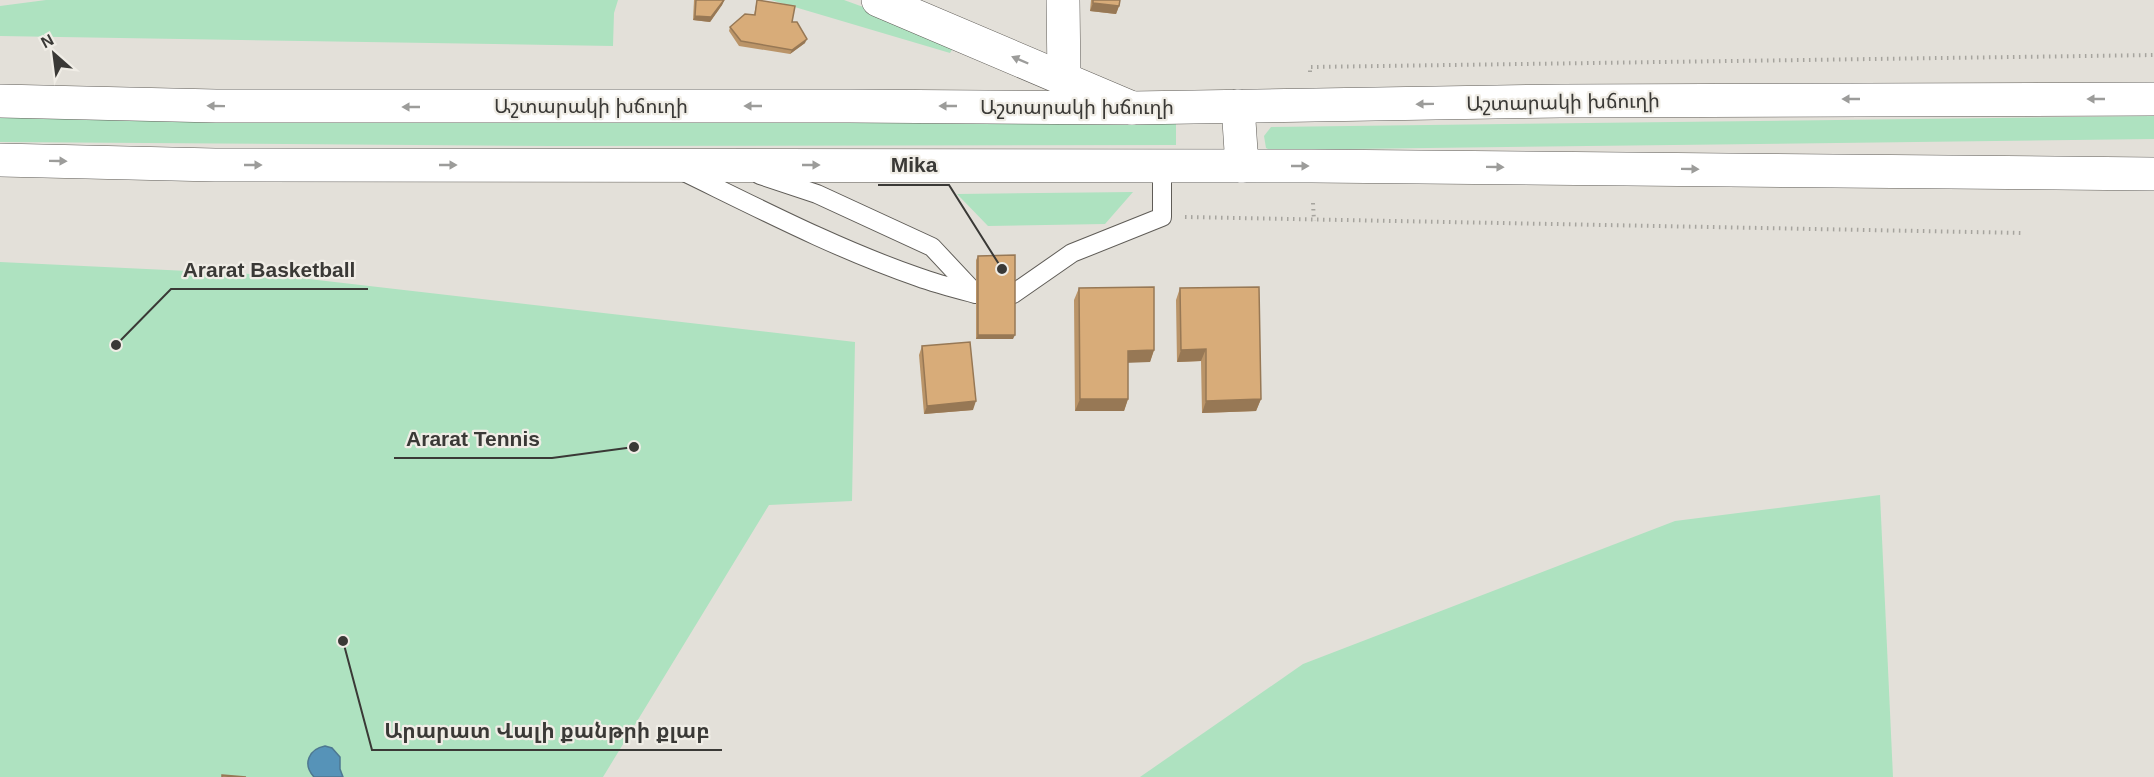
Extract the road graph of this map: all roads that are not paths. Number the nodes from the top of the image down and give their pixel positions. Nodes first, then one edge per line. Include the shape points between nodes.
1 (878, 0) edge
2 (1063, 0) edge
3 (1064, 79) junction
4 (2154, 99) edge
5 (0, 101) edge
6 (1238, 106) junction
7 (1132, 108) junction
8 (0, 160) edge
9 (733, 165) junction
10 (1162, 165) junction
11 (670, 166) junction
12 (1242, 166) junction
13 (1900, 171) junction
14 (2154, 174) edge
15 (2154, 197) edge
16 (1013, 294) edge

3 -> 1 main road
2 - 3 main road
3 - 7 main road
4 -> 6 main road, Աշտարակի խճուղի
7 -> 5 main road, Աշտարակի խճուղի via 216,106
6 - 7 main road, Աշտարակի խճուղի
6 - 12 main road
8 -> 11 main road via 215,165
9 -> 10 main road
9 - 11 main road
9 - 11 lane via 817,194 932,247 976,294 860,255
10 - 12 main road
10 - 16 lane via 1162,217 1072,253
12 -> 13 main road
13 - 14 main road
13 - 15 main road

